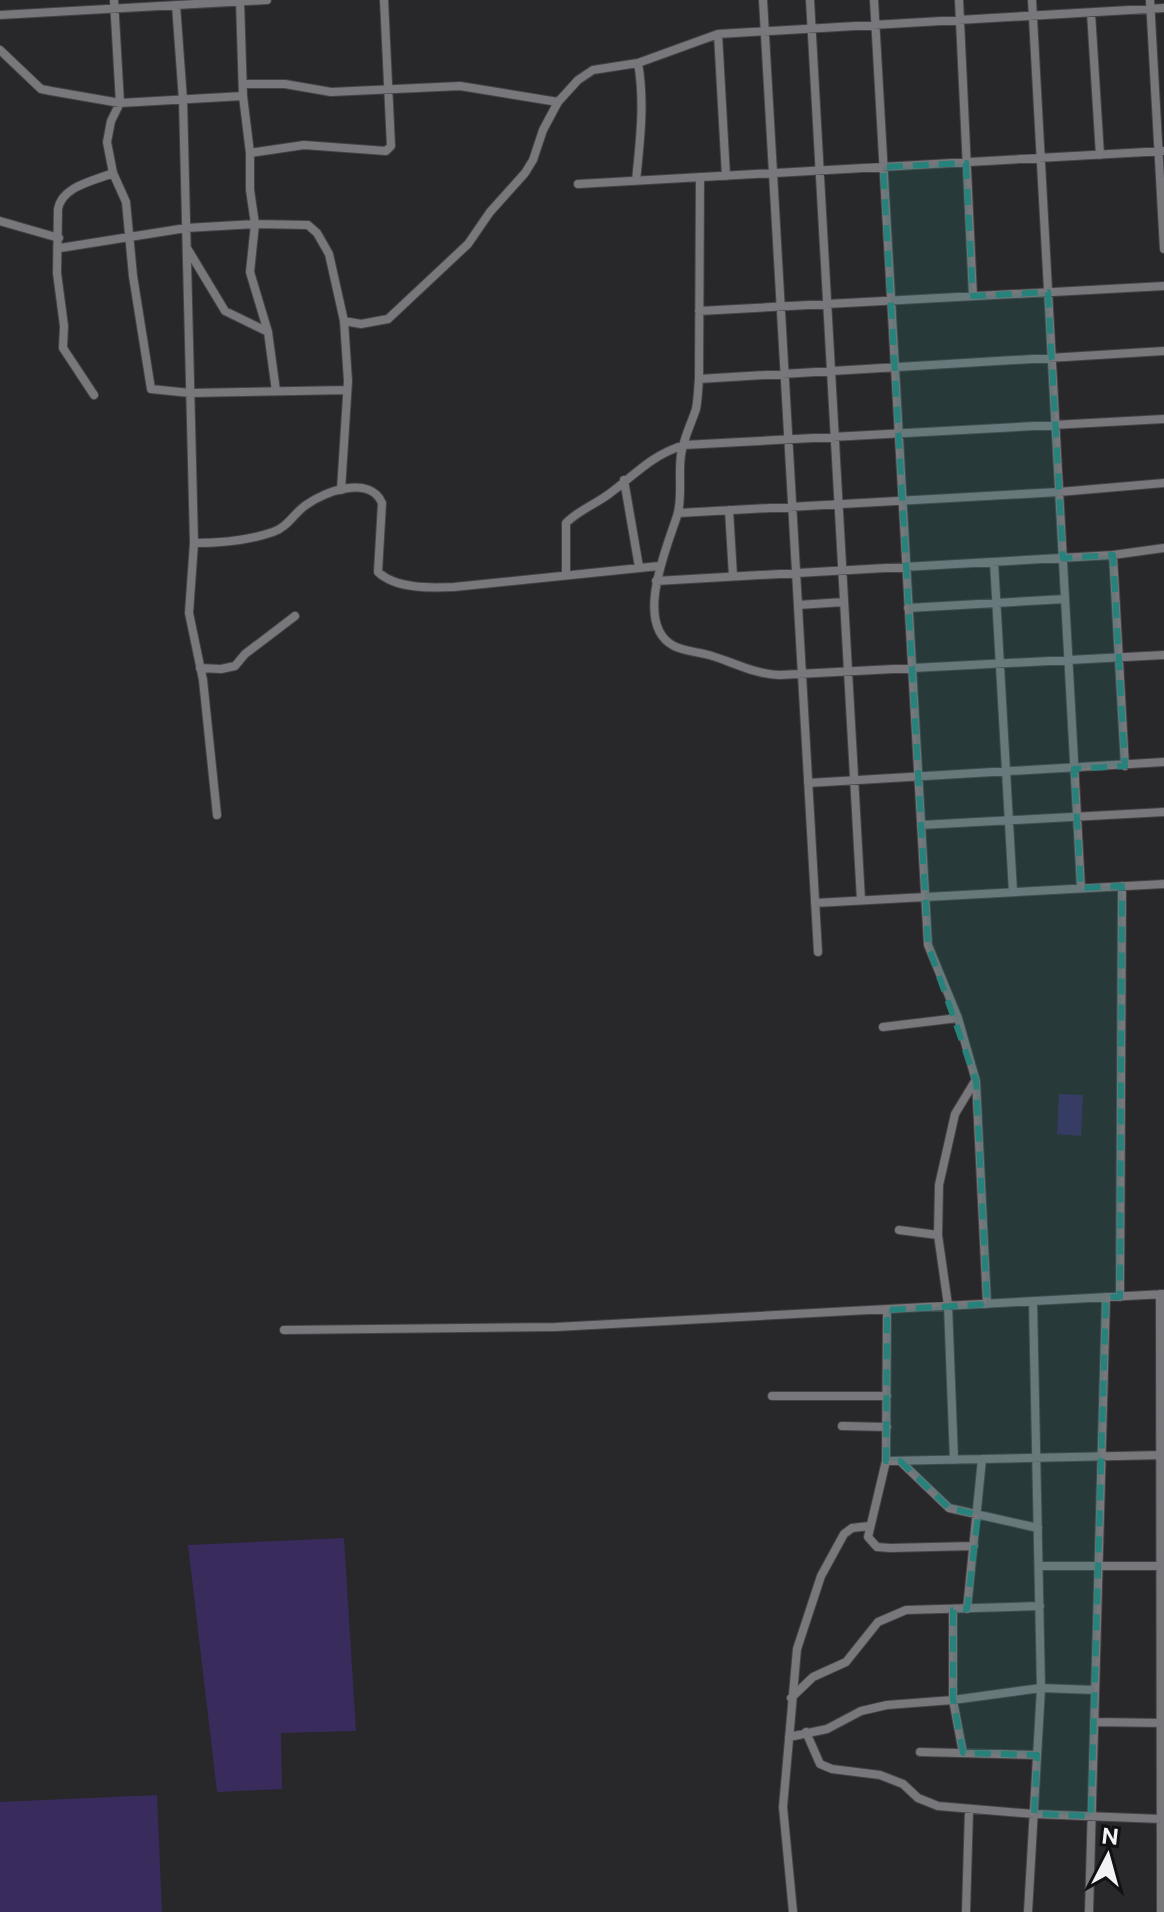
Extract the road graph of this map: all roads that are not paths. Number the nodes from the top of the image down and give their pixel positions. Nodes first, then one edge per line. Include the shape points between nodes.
1 (267, 0) edge
2 (384, 0) edge
3 (763, 0) edge
4 (810, 0) edge
5 (874, 0) edge
6 (959, 0) edge
7 (1032, 0) edge
8 (226, 1) edge
9 (240, 1) edge
10 (114, 4) edge
11 (176, 5) junction
12 (1150, 5) edge
13 (1164, 8) edge
14 (1091, 13) junction
15 (0, 15) edge
16 (1033, 16) junction
17 (960, 20) junction
18 (875, 25) junction
19 (811, 29) junction
20 (765, 31) junction
21 (718, 34) junction
22 (0, 50) edge
23 (638, 63) junction
24 (243, 84) junction
25 (390, 89) junction
26 (243, 96) junction
27 (183, 100) junction
28 (558, 102) junction
29 (120, 103) junction
30 (1161, 152) edge
31 (250, 153) junction
32 (1100, 155) junction
33 (1041, 158) junction
34 (966, 163) junction
35 (883, 167) junction
36 (820, 171) junction
37 (113, 173) junction
38 (773, 173) junction
39 (726, 176) junction
40 (700, 177) junction
41 (636, 181) junction
42 (578, 184) dead end
43 (0, 221) edge
44 (255, 224) junction
45 (186, 228) junction
46 (130, 235) junction
47 (59, 238) junction
48 (186, 247) junction
49 (60, 248) junction
50 (1164, 249) edge
51 (1164, 286) edge
52 (1048, 292) junction
53 (973, 296) junction
54 (891, 301) junction
55 (827, 305) junction
56 (781, 307) junction
57 (699, 311) junction
58 (344, 321) junction
59 (268, 332) junction
60 (1164, 351) edge
61 (1052, 358) junction
62 (895, 367) junction
63 (831, 371) junction
64 (785, 374) junction
65 (699, 379) junction
66 (347, 390) junction
67 (276, 391) junction
68 (190, 393) junction
69 (94, 395) dead end
70 (1164, 419) edge
71 (1055, 425) junction
72 (899, 433) junction
73 (835, 437) junction
74 (789, 440) junction
75 (684, 445) junction
76 (624, 480) junction
77 (1164, 483) edge
78 (341, 490) junction
79 (1059, 492) junction
80 (902, 500) junction
81 (839, 504) junction
82 (792, 506) junction
83 (729, 510) junction
84 (679, 513) junction
85 (194, 543) junction
86 (1164, 548) edge
87 (1113, 555) junction
88 (1063, 558) junction
89 (994, 562) junction
90 (659, 566) junction
91 (639, 567) junction
92 (906, 567) junction
93 (842, 570) junction
94 (796, 573) junction
95 (566, 575) junction
96 (733, 576) junction
97 (656, 581) junction
98 (1065, 599) junction
99 (844, 602) junction
100 (996, 603) junction
101 (798, 605) junction
102 (908, 608) junction
103 (295, 616) dead end
104 (1164, 655) edge
105 (1119, 658) junction
106 (1068, 660) junction
107 (1000, 664) junction
108 (200, 668) junction
109 (912, 669) junction
110 (848, 673) junction
111 (802, 675) junction
112 (1164, 762) edge
113 (1125, 766) junction
114 (1074, 769) junction
115 (1006, 772) junction
116 (918, 777) junction
117 (854, 781) junction
118 (808, 783) junction
119 (1164, 812) edge
120 (217, 815) dead end
121 (1077, 817) junction
122 (1009, 820) junction
123 (921, 825) junction
124 (1164, 884) edge
125 (1122, 886) junction
126 (1081, 888) junction
127 (1013, 892) junction
128 (925, 897) junction
129 (861, 900) junction
130 (815, 903) junction
131 (818, 952) dead end
132 (958, 1018) junction
133 (883, 1027) dead end
134 (976, 1081) junction
135 (899, 1230) dead end
136 (938, 1235) junction
137 (1162, 1294) edge
138 (1106, 1297) junction
139 (1120, 1297) junction
140 (1033, 1302) junction
141 (987, 1304) junction
142 (948, 1305) junction
143 (887, 1310) junction
144 (284, 1330) dead end
145 (1162, 1372) edge
146 (772, 1396) dead end
147 (887, 1396) junction
148 (842, 1426) dead end
149 (887, 1427) junction
150 (1162, 1456) edge
151 (1102, 1457) junction
152 (1036, 1458) junction
153 (982, 1459) junction
154 (954, 1460) junction
155 (886, 1461) junction
156 (900, 1461) junction
157 (978, 1515) junction
158 (869, 1526) junction
159 (1038, 1528) junction
160 (974, 1546) junction
161 (1039, 1566) junction
162 (1162, 1566) edge
163 (1099, 1567) junction
164 (1040, 1606) junction
165 (967, 1609) junction
166 (953, 1610) junction
167 (1041, 1688) junction
168 (1095, 1690) junction
169 (791, 1698) junction
170 (953, 1700) junction
171 (1094, 1722) junction
172 (1162, 1723) edge
173 (806, 1732) junction
174 (789, 1737) junction
175 (920, 1752) dead end
176 (963, 1753) junction
177 (1037, 1755) junction
178 (969, 1810) junction
179 (1034, 1814) junction
180 (1091, 1816) junction
181 (1161, 1819) junction
182 (793, 1912) edge
183 (966, 1912) edge
184 (1028, 1912) edge
185 (1089, 1912) edge
186 (1161, 1912) edge

1 - 9 street
2 - 25 street
3 - 20 street
4 - 19 street
5 - 18 street
6 - 17 street
7 - 16 street
8 - 9 street
8 - 11 street
9 - 24 street
10 - 11 street
10 - 15 street
10 - 29 street
11 - 27 street
12 - 13 street
12 - 14 street
12 - 30 street
14 - 16 street
14 - 32 street
16 - 17 street
16 - 33 street
17 - 18 street
17 - 34 street
18 - 19 street
18 - 35 street
19 - 20 street
19 - 36 street
20 - 21 street
20 - 38 street
21 - 23 street
21 - 39 street
22 - 29 street via 41,89
23 - 28 street via 586,74
23 - 41 street via 642,116
24 - 25 street via 331,92
24 - 26 street
25 - 28 street via 460,86
25 - 31 street via 391,146 386,151 304,145
26 - 27 street
26 - 31 street
27 - 29 street
27 - 45 street
28 - 58 street via 533,160 468,244 388,319
29 - 37 street via 107,142
30 - 32 street
30 - 50 street
31 - 44 street
32 - 33 street
33 - 34 street
33 - 52 street
34 - 35 street
34 - 53 street
35 - 36 street
35 - 54 street
36 - 38 street
36 - 55 street
37 - 46 street via 126,202
37 - 47 street via 65,192 58,209
38 - 39 street
38 - 56 street
39 - 40 street
40 - 41 street
40 - 57 street
41 - 42 street
43 - 47 street
44 - 45 street
44 - 58 street via 308,225 317,233 329,254
44 - 59 street via 250,272
45 - 46 street
45 - 48 street
46 - 49 street
46 - 68 street via 151,389
47 - 49 street
48 - 59 street via 225,311
48 - 68 street
49 - 69 street via 63,348
51 - 52 street
52 - 53 street
52 - 61 street
53 - 54 street
54 - 55 street
54 - 62 street
55 - 56 street
55 - 63 street
56 - 57 street
56 - 64 street
57 - 65 street
58 - 66 street
59 - 67 street
60 - 61 street
61 - 62 street
61 - 71 street
62 - 63 street
62 - 72 street
63 - 64 street
63 - 73 street
64 - 65 street
64 - 74 street
65 - 75 street
66 - 67 street
66 - 78 street
67 - 68 street
68 - 85 street
70 - 71 street
71 - 72 street
71 - 79 street
72 - 73 street
72 - 80 street
73 - 74 street
73 - 81 street
74 - 75 street
74 - 82 street
75 - 76 street via 653,457
75 - 84 street
76 - 91 street
76 - 95 street via 566,523
77 - 79 street
78 - 85 street via 306,505 274,532 227,543
78 - 95 street via 372,489 379,496 378,572 392,581 445,587
79 - 80 street
79 - 88 street
80 - 81 street
80 - 92 street
81 - 82 street
81 - 93 street
82 - 83 street
82 - 94 street
83 - 84 street
83 - 96 street
84 - 90 street
85 - 108 street via 189,613
86 - 87 street
87 - 88 street
87 - 105 street
88 - 89 street
88 - 98 street
89 - 92 street
89 - 100 street
90 - 91 street
90 - 97 street
91 - 95 street
92 - 93 street
92 - 102 street
93 - 94 street
93 - 99 street
94 - 96 street
94 - 101 street
96 - 97 street
97 - 111 street via 656,626 674,646 763,674
98 - 100 street
98 - 106 street
99 - 101 street
99 - 110 street
100 - 102 street
100 - 107 street
101 - 111 street
102 - 109 street
103 - 108 street via 235,666
104 - 105 street
105 - 106 street
105 - 113 street
106 - 107 street
106 - 114 street
107 - 109 street
107 - 115 street
108 - 120 street
109 - 110 street
109 - 116 street
110 - 111 street
110 - 117 street
111 - 118 street
112 - 113 street
113 - 114 street
114 - 115 street
114 - 121 street
115 - 116 street
115 - 122 street
116 - 117 street
116 - 123 street
117 - 118 street
117 - 129 street
118 - 130 street
119 - 121 street
121 - 122 street
121 - 126 street
122 - 123 street
122 - 127 street
123 - 128 street
124 - 125 street
125 - 126 street
125 - 139 street
126 - 127 street
127 - 128 street
128 - 129 street
128 - 132 street via 928,945
129 - 130 street
130 - 131 street
132 - 133 street
132 - 134 street
134 - 136 street via 955,1114 939,1185
134 - 141 street
135 - 136 street
136 - 142 street
137 - 139 street
137 - 145 street
138 - 139 street
138 - 140 street
138 - 151 street
140 - 141 street
140 - 152 street
141 - 142 street
142 - 143 street
142 - 154 street
143 - 144 street via 556,1327
143 - 147 street
145 - 150 street
146 - 147 street
147 - 149 street
148 - 149 street
149 - 155 street
150 - 151 street
150 - 162 street
151 - 152 street
151 - 163 street
152 - 153 street
152 - 159 street
153 - 154 street
153 - 157 street
154 - 156 street
155 - 156 street
155 - 158 street
156 - 157 street via 949,1508
157 - 159 street
157 - 160 street
158 - 160 street via 868,1537 877,1547
158 - 169 street via 848,1529 821,1576 797,1649
159 - 161 street
160 - 165 street
161 - 163 street
161 - 164 street
162 - 163 street
162 - 172 street
163 - 168 street
164 - 165 street
164 - 167 street
165 - 166 street
166 - 169 street via 906,1610 886,1617 846,1662 813,1677
166 - 170 street
167 - 168 street
167 - 170 street
167 - 177 street
168 - 171 street
169 - 174 street
170 - 173 street via 873,1707 827,1729
170 - 176 street
171 - 172 street
171 - 180 street
172 - 181 street
173 - 174 street
173 - 178 street via 820,1764 880,1775 907,1786 930,1804
174 - 182 street via 783,1823
175 - 176 street
176 - 177 street
177 - 179 street
178 - 179 street
178 - 183 street
179 - 180 street
179 - 184 street
180 - 181 street
180 - 185 street
181 - 186 street

